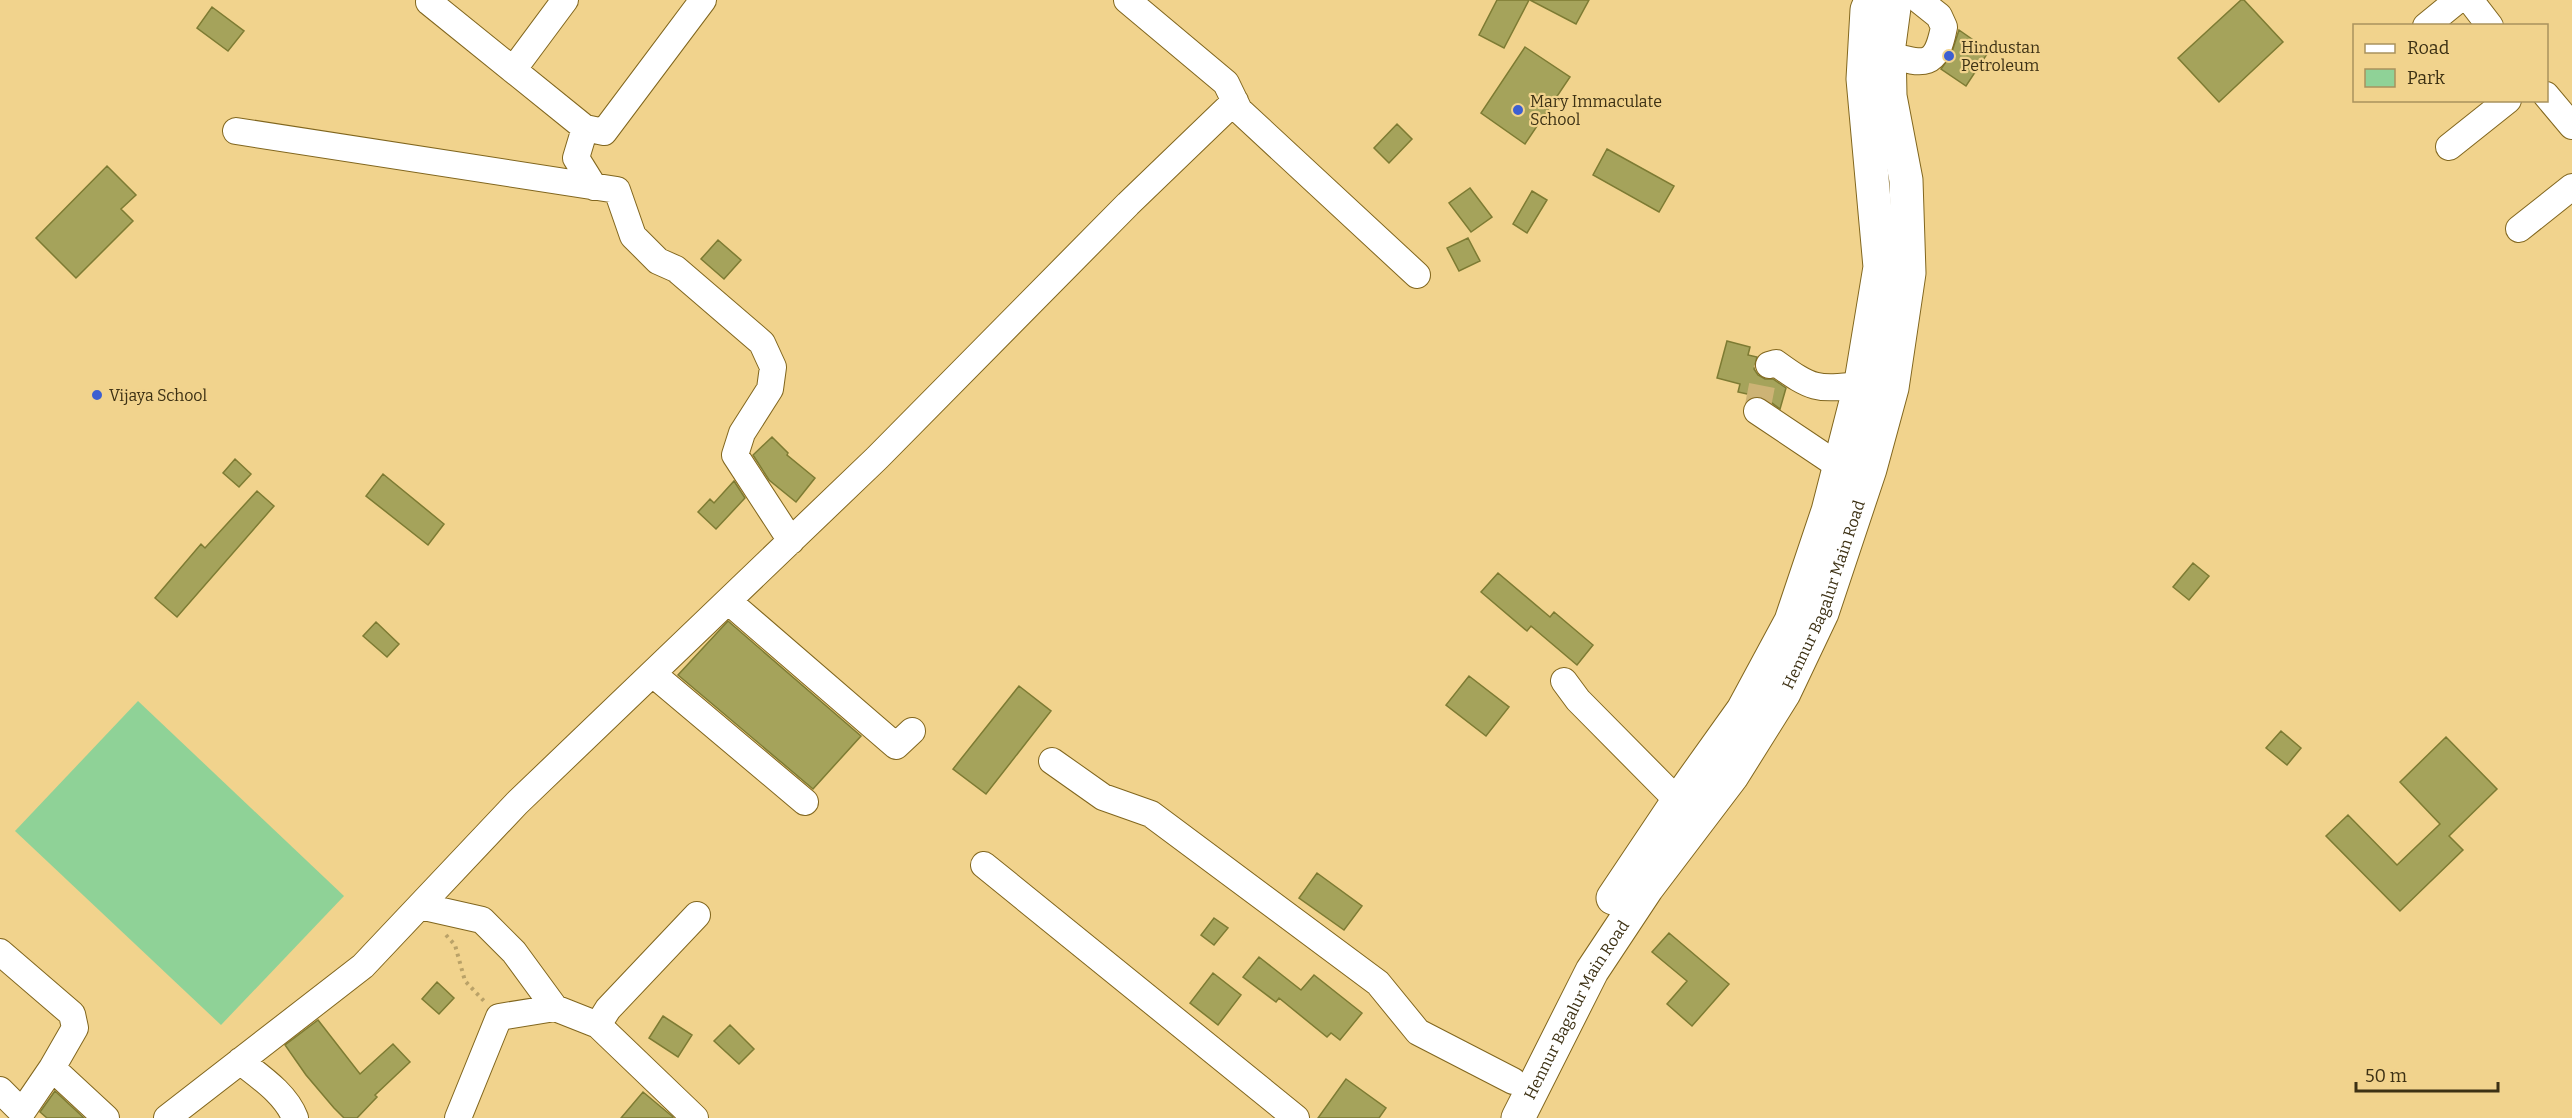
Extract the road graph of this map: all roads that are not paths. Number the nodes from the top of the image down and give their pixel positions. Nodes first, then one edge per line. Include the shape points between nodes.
1 (431, 0) edge
2 (565, 0) edge
3 (703, 0) edge
4 (1127, 0) edge
5 (1871, 0) edge
6 (1895, 0) edge
7 (1918, 0) edge
8 (2458, 0) edge
9 (2470, 0) edge
10 (2428, 24) edge
11 (2488, 24) edge
12 (1889, 55) junction
13 (513, 70) junction
14 (2548, 96) edge
15 (1235, 101) junction
16 (2505, 102) edge
17 (2572, 126) edge
18 (585, 128) junction
19 (236, 131) dead end
20 (2449, 147) dead end
21 (2572, 186) edge
22 (594, 187) junction
23 (2519, 229) dead end
24 (1417, 275) dead end
25 (1769, 365) dead end
26 (1860, 385) junction
27 (1756, 411) dead end
28 (1839, 466) junction
29 (790, 541) junction
30 (728, 601) junction
31 (653, 674) junction
32 (1564, 681) dead end
33 (912, 731) dead end
34 (1052, 761) dead end
35 (1678, 801) junction
36 (806, 802) dead end
37 (984, 865) dead end
38 (420, 906) junction
39 (697, 915) dead end
40 (0, 952) edge
41 (555, 1008) junction
42 (598, 1025) junction
43 (240, 1061) junction
44 (52, 1068) junction
45 (1513, 1081) junction
46 (0, 1090) edge
47 (22, 1113) edge
48 (106, 1118) edge
49 (167, 1118) edge
50 (295, 1118) edge
51 (458, 1118) edge
52 (695, 1118) edge
53 (1296, 1118) edge
54 (1493, 1118) edge
55 (1518, 1118) edge

1 - 13 street
2 - 13 street
3 - 18 street via 604,132
4 - 15 street via 1226,83
5 - 26 main road, Hennur Bagalur Main Road via 1863,79 1880,267
6 - 12 main road, Hennur Bagalur Main Road
7 - 12 street via 1939,16 1944,27 1935,56 1916,63
8 - 10 street
9 - 11 street
12 - 55 main road, Hennur Bagalur Main Road via 1890,96 1906,180 1908,273 1892,388 1870,469 1822,613 1784,693 1732,776 1647,888 1592,971
13 - 18 street
14 - 17 street
15 - 24 street via 1252,123
15 - 29 street
16 - 20 street
18 - 22 street via 576,158
19 - 22 street
21 - 23 street
22 - 29 street via 617,190 633,236 658,261 676,269 762,343 773,367 770,389 742,433 735,455
25 - 26 street via 1776,363 1816,388
26 - 28 main road, Hennur Bagalur Main Road
27 - 28 street
28 - 35 main road, Hennur Bagalur Main Road via 1791,621 1743,710
29 - 30 street
30 - 31 street
30 - 33 street via 896,746
31 - 36 street
31 - 38 street via 517,803
32 - 35 street
34 - 45 street via 1103,796 1151,814 1378,983 1418,1032
35 - 45 main road, Hennur Bagalur Main Road via 1595,925
37 - 53 street
38 - 41 street via 482,920 514,952
38 - 43 street via 363,966
39 - 42 street via 608,1009
40 - 44 street via 72,1014 75,1028
41 - 42 street
41 - 51 street via 499,1017
42 - 52 street
43 - 49 street
43 - 50 street via 291,1107
44 - 47 street
44 - 48 street
45 - 54 main road, Hennur Bagalur Main Road
46 - 47 street

